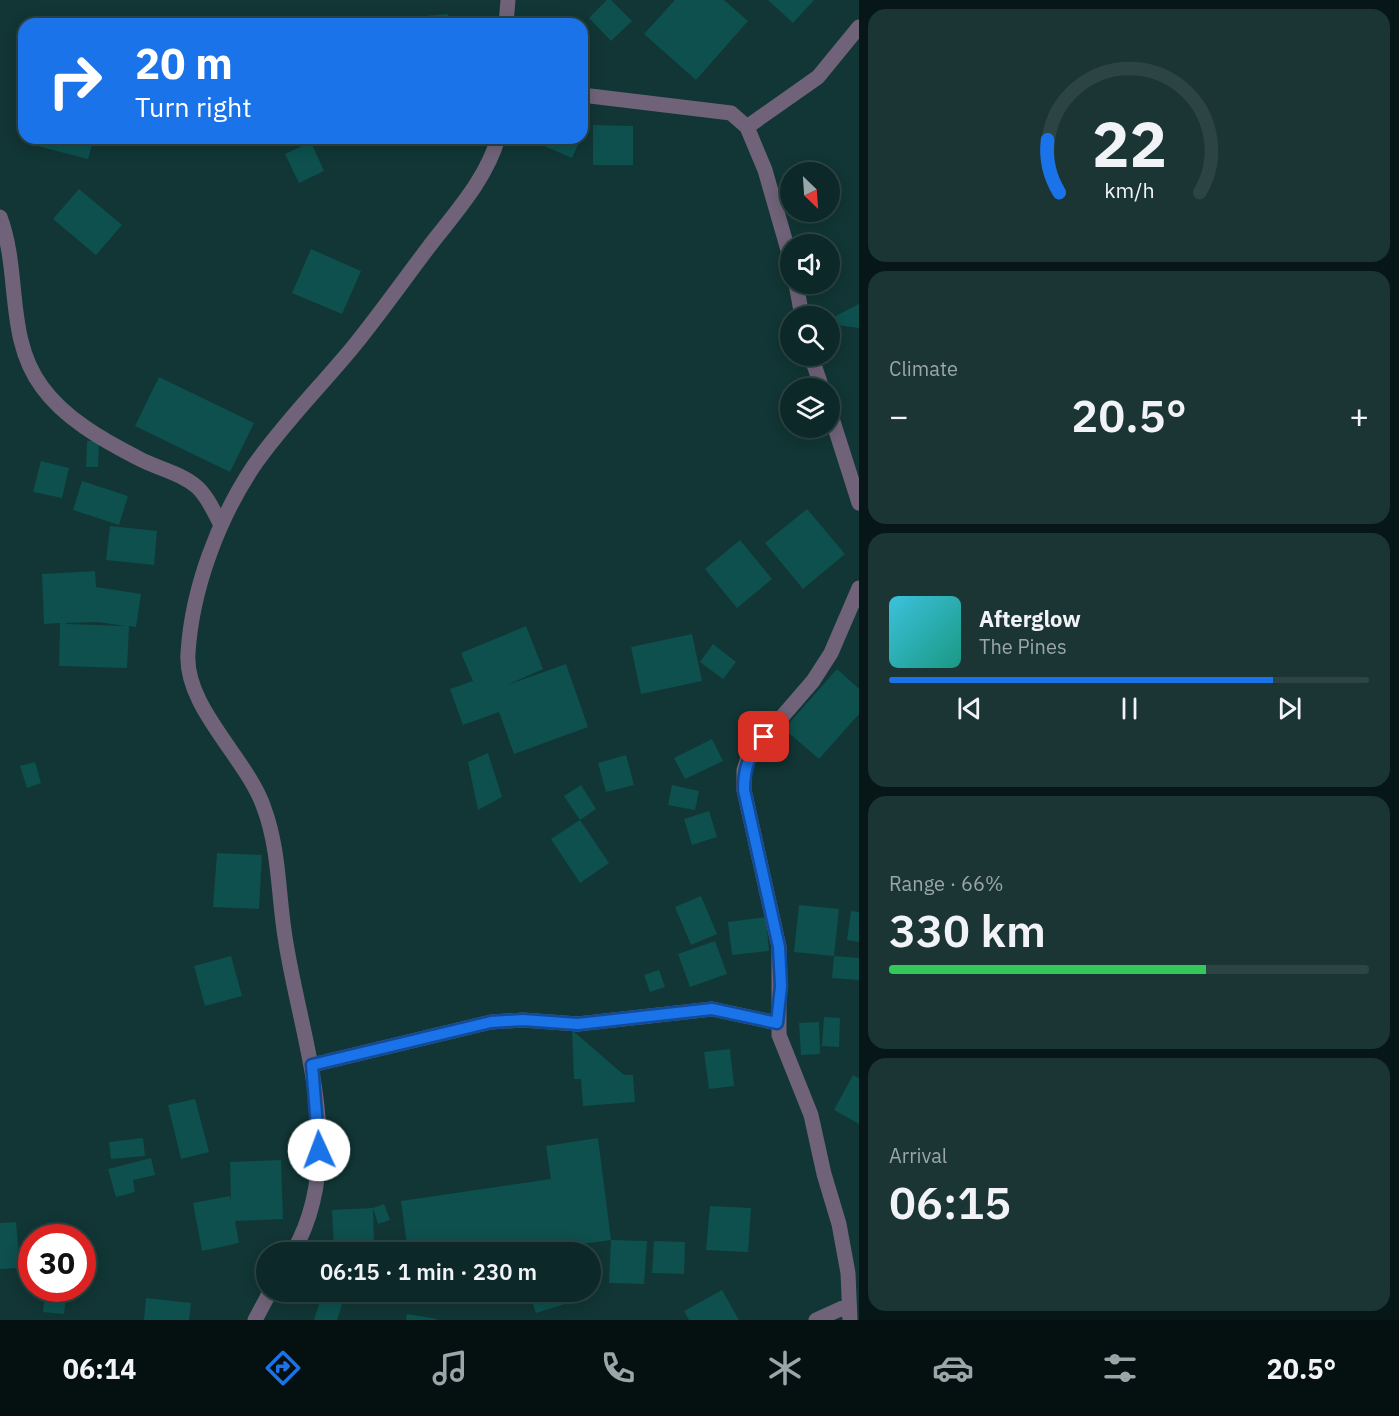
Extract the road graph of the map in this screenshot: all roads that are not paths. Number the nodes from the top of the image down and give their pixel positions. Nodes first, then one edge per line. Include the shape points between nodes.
1 (508, 0) edge
2 (506, 18) edge
3 (859, 27) edge
4 (588, 96) edge
5 (747, 127) junction
6 (495, 144) edge
7 (0, 217) edge
8 (783, 234) edge
9 (838, 438) edge
10 (859, 503) edge
11 (221, 525) junction
12 (859, 588) edge
13 (777, 1023) junction
14 (312, 1065) junction
15 (299, 1242) edge
16 (854, 1267) edge
17 (265, 1302) edge
18 (849, 1313) edge
19 (255, 1320) edge
20 (816, 1320) edge

1 - 2 street
3 - 5 street via 818,77
4 - 5 street via 731,113
5 - 8 street via 765,170
6 - 11 street via 470,194 352,348 254,466
7 - 11 street via 12,266 15,319 28,366 42,388 62,411 136,458 196,485
9 - 10 street
11 - 14 street via 192,619 187,657 196,693 242,762 264,806 274,846 291,972
12 - 13 street via 831,653 785,716 749,755 744,770 744,790 779,947 781,986
13 - 14 street via 712,1009 578,1024 491,1022
13 - 16 street via 811,1115 824,1174
14 - 15 street via 319,1150 316,1194 308,1227
16 - 18 street
17 - 19 street
18 - 20 street

